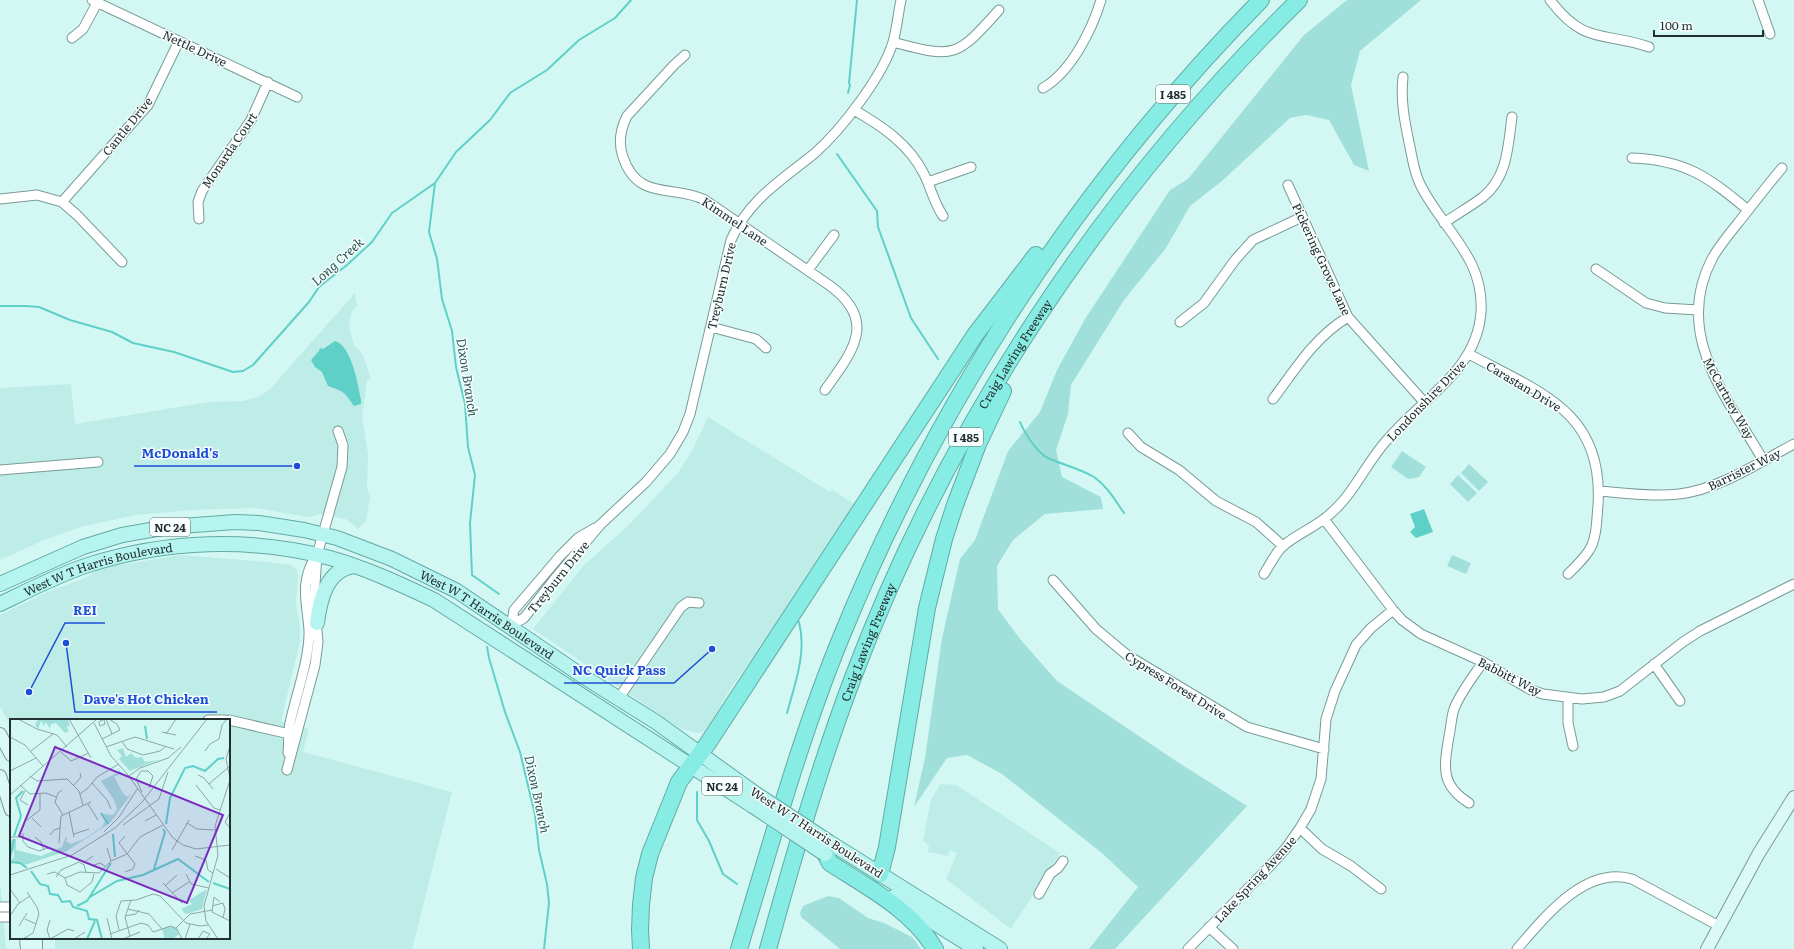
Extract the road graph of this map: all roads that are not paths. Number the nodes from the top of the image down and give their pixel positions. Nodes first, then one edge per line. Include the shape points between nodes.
1 (901, 0) edge
2 (1101, 0) edge
3 (1261, 0) edge
4 (1298, 0) edge
5 (1550, 0) edge
6 (1758, 0) edge
7 (94, 1) edge
8 (1000, 10) dead end
9 (1770, 34) dead end
10 (72, 38) dead end
11 (178, 41) junction
12 (893, 42) junction
13 (1649, 47) dead end
14 (685, 55) dead end
15 (1403, 77) dead end
16 (268, 82) junction
17 (1043, 88) dead end
18 (297, 97) dead end
19 (854, 110) junction
20 (1512, 117) dead end
21 (1632, 158) dead end
22 (971, 167) dead end
23 (1782, 168) dead end
24 (928, 182) junction
25 (1288, 185) dead end
26 (1092, 194) junction
27 (0, 199) edge
28 (62, 202) junction
29 (1748, 210) junction
30 (943, 216) dead end
31 (1302, 217) junction
32 (199, 219) dead end
33 (1444, 222) junction
34 (739, 224) junction
35 (834, 235) dead end
36 (122, 262) dead end
37 (1596, 269) dead end
38 (808, 270) junction
39 (1060, 284) junction
40 (1698, 310) junction
41 (1348, 317) junction
42 (1180, 322) dead end
43 (711, 327) junction
44 (766, 348) dead end
45 (1469, 354) junction
46 (825, 390) dead end
47 (1274, 399) dead end
48 (1424, 402) junction
49 (338, 431) dead end
50 (1128, 433) dead end
51 (1794, 444) edge
52 (1763, 460) junction
53 (98, 462) dead end
54 (0, 470) edge
55 (1599, 491) junction
56 (1324, 519) junction
57 (323, 535) junction
58 (1283, 546) junction
59 (317, 555) junction
60 (354, 566) junction
61 (1264, 574) dead end
62 (1568, 574) dead end
63 (1053, 580) dead end
64 (0, 584) edge
65 (1794, 584) edge
66 (699, 603) dead end
67 (0, 604) edge
68 (441, 604) junction
69 (1393, 610) junction
70 (317, 623) junction
71 (512, 626) junction
72 (1483, 662) junction
73 (1654, 664) junction
74 (620, 698) junction
75 (1568, 698) junction
76 (1680, 700) dead end
77 (230, 720) edge
78 (0, 734) edge
79 (293, 735) junction
80 (1573, 746) dead end
81 (1324, 749) junction
82 (10, 753) edge
83 (696, 759) junction
84 (0, 776) edge
85 (1794, 797) edge
86 (1469, 803) dead end
87 (10, 807) edge
88 (1300, 828) junction
89 (827, 848) junction
90 (1061, 864) dead end
91 (880, 874) junction
92 (1381, 889) dead end
93 (1039, 894) dead end
94 (10, 906) edge
95 (0, 907) edge
96 (779, 910) junction
97 (1719, 926) junction
98 (1209, 927) junction
99 (26, 939) edge
100 (27, 949) edge
101 (641, 949) edge
102 (739, 949) edge
103 (768, 949) edge
104 (776, 949) edge
105 (935, 949) edge
106 (976, 949) edge
107 (1000, 949) edge
108 (1188, 949) edge
109 (1233, 949) edge
110 (1517, 949) edge
111 (1707, 949) edge

1 - 12 street, Treyburn Drive
2 - 17 street via 1091,26 1077,51 1058,76
3 - 26 highway, I 485 via 1172,95
4 - 39 highway, Craig Lawing Freeway / I 485 via 1241,58 1170,140 1122,199
5 - 13 street via 1566,20 1582,30 1598,37
6 - 9 street
7 - 10 street via 83,29
7 - 11 street, Nettle Drive
8 - 12 street via 970,42 956,49 932,52
11 - 16 street, Nettle Drive
11 - 28 street, Cantle Drive via 148,106
12 - 19 street, Treyburn Drive via 880,71
14 - 34 street, Kimmel Lane via 627,116 620,137 622,156 631,174 648,187 664,192 697,196
15 - 33 street, Londonshire Drive via 1402,111 1416,174
16 - 18 street, Nettle Drive
16 - 32 street, Monarda Court via 251,120 202,191 198,202
19 - 24 street via 903,144 914,157
19 - 34 street, Treyburn Drive via 815,153 766,191
20 - 33 street via 1505,164 1497,181 1484,196
21 - 29 street via 1668,162 1692,170 1714,182
22 - 24 street
23 - 29 street, McCartney Way
24 - 30 street via 934,201
25 - 31 street, Pickering Grove Lane
26 - 83 highway via 1050,237 975,335
26 - 102 highway, I 485 via 1042,262 976,366 919,467 874,559 820,690
27 - 28 street via 37,195
28 - 36 street
29 - 40 street, McCartney Way via 1714,255 1704,280
31 - 41 street, Pickering Grove Lane
31 - 42 street via 1253,240 1204,303
33 - 45 street, Londonshire Drive via 1470,261 1481,294 1478,332
34 - 38 street, Kimmel Lane
34 - 43 street, Treyburn Drive via 731,240
35 - 38 street
37 - 40 street via 1638,299 1650,304 1665,308
38 - 46 street, Kimmel Lane via 838,291 848,302 856,324 852,352
39 - 91 highway via 978,444 944,539 927,608 887,847
39 - 96 highway, Craig Lawing Freeway / I 485 via 1010,361 956,453 889,591 832,735 802,827
40 - 52 street, McCartney Way via 1699,330 1706,359
41 - 47 street via 1333,326 1315,343
41 - 48 street, Pickering Grove Lane
43 - 44 street via 756,339
43 - 71 street, Treyburn Drive via 690,414 670,454 646,482 600,525 578,538 560,556 514,610
45 - 48 street, Londonshire Drive via 1458,371
45 - 55 street, Carastan Drive via 1548,397 1567,412 1580,427 1590,446
48 - 56 street, Londonshire Drive via 1386,441 1340,506
49 - 57 street via 344,457
50 - 58 street via 1141,447 1179,470 1216,501 1256,522
51 - 52 street, Barrister Way
52 - 55 street, Barrister Way via 1720,483 1690,492 1665,495
53 - 54 street
55 - 62 street, Carastan Drive via 1594,543 1588,554
56 - 58 street, Londonshire Drive
56 - 69 street, Babbitt Way
57 - 59 street
57 - 64 main road, West W T Harris Boulevard / NC 24 via 266,524 235,522 154,529 122,535 83,548
57 - 71 main road, West W T Harris Boulevard / NC 24 via 370,550 457,591
58 - 61 street, Londonshire Drive
59 - 60 main road, West W T Harris Boulevard / NC 24
59 - 67 main road, West W T Harris Boulevard / NC 24 via 242,544 169,547 88,565
59 - 70 street via 314,599
59 - 79 street via 308,571 305,588 308,648 290,724
60 - 68 main road, West W T Harris Boulevard / NC 24
60 - 70 main road via 342,569 331,579 320,602
63 - 81 street, Cypress Forest Drive via 1096,630 1127,655 1247,727
65 - 73 street, Babbitt Way via 1700,631
66 - 74 street via 688,602 681,607
68 - 71 main road via 468,609 495,627 502,629
68 - 83 main road, West W T Harris Boulevard / NC 24 via 607,712
69 - 72 street, Babbitt Way via 1421,634
69 - 81 street, Lake Spring Avenue via 1363,637 1349,658 1328,709
70 - 79 street via 315,665
71 - 74 main road, West W T Harris Boulevard / NC 24 via 581,675
72 - 75 street, Babbitt Way via 1531,690
72 - 86 street via 1454,709 1445,760 1446,777 1451,788
73 - 75 street, Babbitt Way via 1632,682 1610,695
73 - 76 street
74 - 83 main road, West W T Harris Boulevard / NC 24 via 656,722
75 - 80 street via 1568,723
77 - 79 street
78 - 82 main road
81 - 88 street, Lake Spring Avenue via 1323,769 1316,796
83 - 89 main road, West W T Harris Boulevard / NC 24, bridge
83 - 101 highway via 679,782 645,872 641,905
84 - 87 main road
85 - 97 main road via 1758,853
88 - 92 street via 1322,849 1351,866
88 - 98 street, Lake Spring Avenue via 1282,853
89 - 91 main road, West W T Harris Boulevard
89 - 105 highway via 830,863 905,914 924,933
89 - 106 main road, West W T Harris Boulevard
90 - 93 street via 1050,874
91 - 107 main road, West W T Harris Boulevard
94 - 95 street
96 - 103 highway, Craig Lawing Freeway / I 485
96 - 104 highway via 782,926
97 - 110 street via 1632,879 1610,877 1583,886 1565,898
97 - 111 main road
98 - 108 street, Lake Spring Avenue
98 - 109 street
99 - 100 main road

